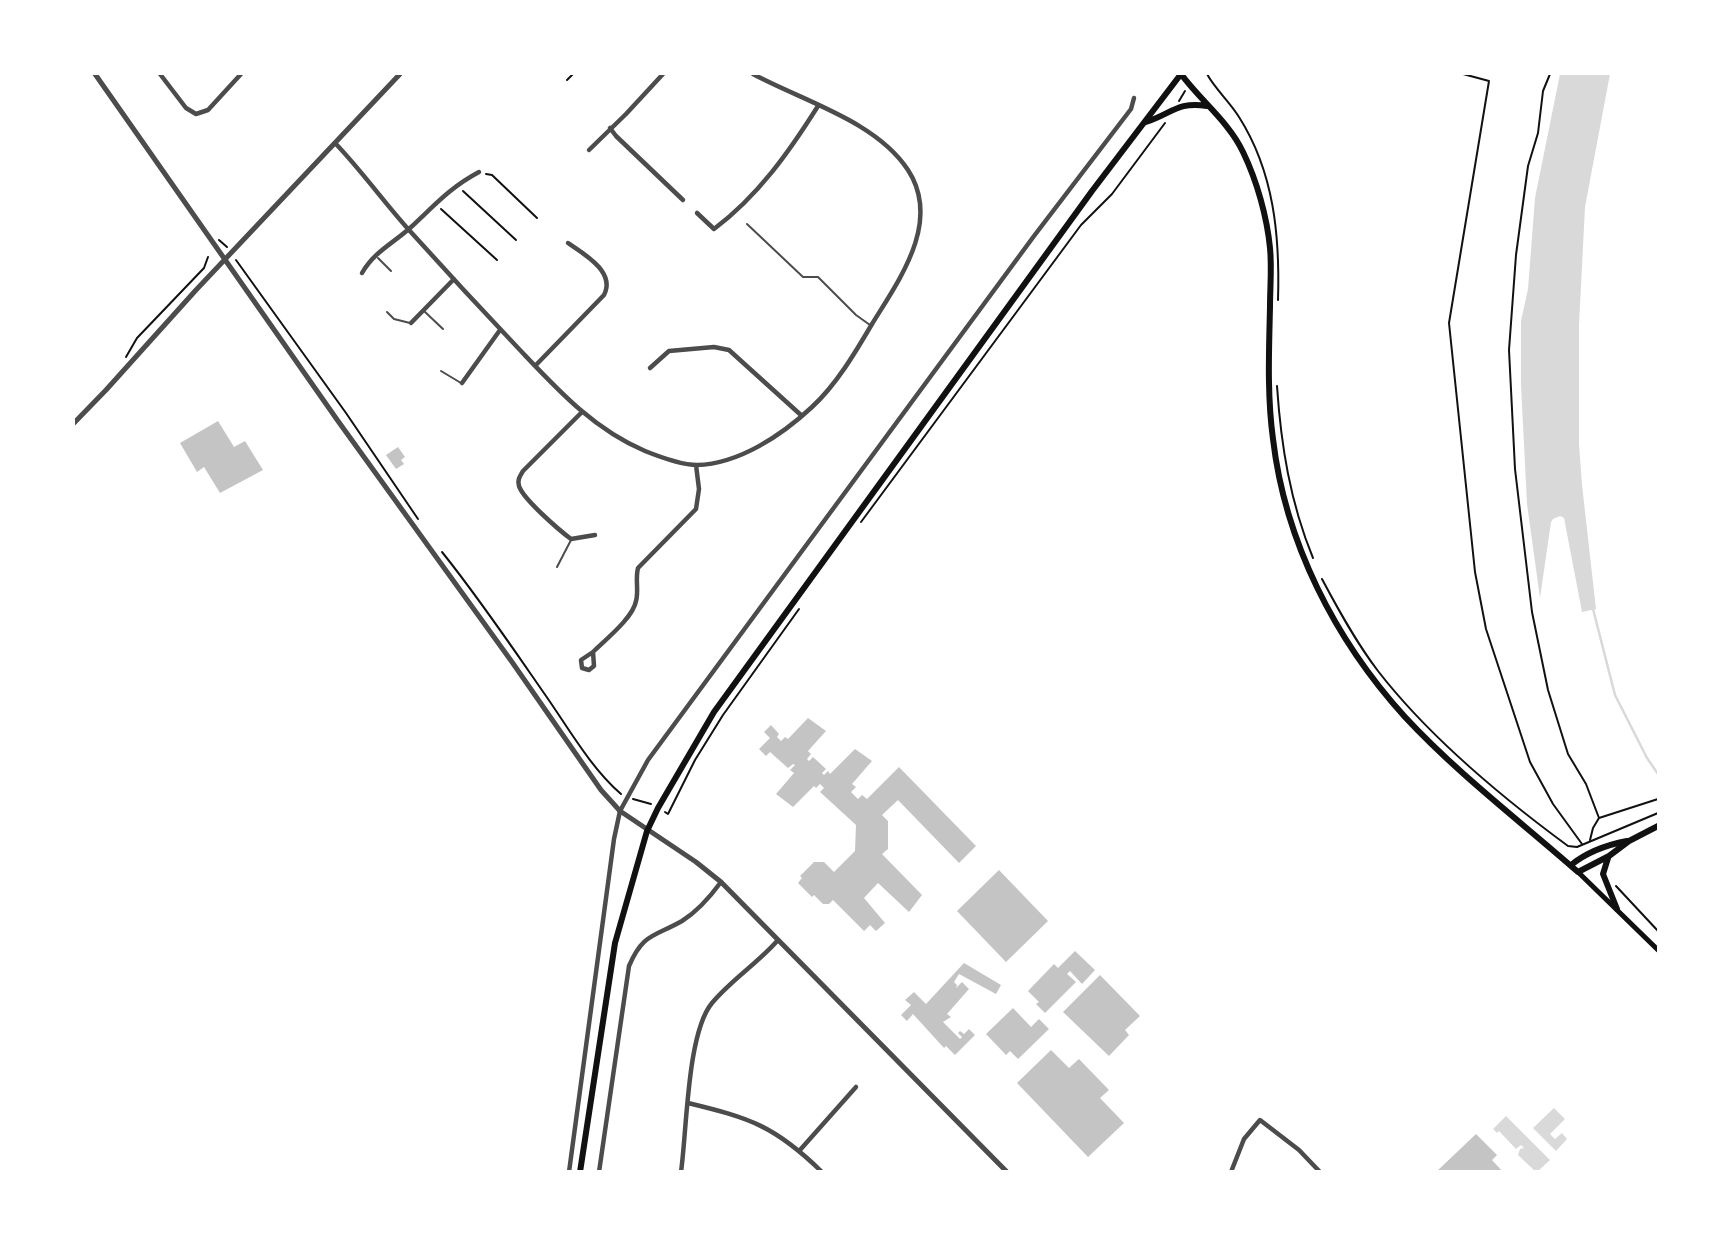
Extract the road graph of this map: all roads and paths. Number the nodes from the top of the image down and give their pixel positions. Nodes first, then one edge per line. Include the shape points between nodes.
1 (94, 74) edge
2 (160, 74) edge
3 (241, 74) edge
4 (400, 74) edge
5 (573, 74) edge
6 (663, 74) edge
7 (753, 74) edge
8 (1181, 74) edge
9 (1207, 74) edge
10 (1464, 74) edge
11 (1550, 74) edge
12 (566, 80) dead end
13 (1134, 98) dead end
14 (818, 106) junction
15 (1208, 106) junction
16 (1170, 119) dead end
17 (1144, 122) junction
18 (610, 128) junction
19 (334, 142) junction
20 (589, 150) dead end
21 (479, 172) joint
22 (456, 184) junction
23 (682, 200) dead end
24 (435, 203) junction
25 (697, 213) dead end
26 (537, 218) dead end
27 (747, 224) dead end
28 (408, 229) junction
29 (220, 239) dead end
30 (516, 240) dead end
31 (568, 243) dead end
32 (231, 253) junction
33 (374, 254) junction
34 (208, 257) dead end
35 (225, 259) junction
36 (497, 261) dead end
37 (391, 271) dead end
38 (362, 273) dead end
39 (454, 279) junction
40 (1278, 305) dead end
41 (424, 310) junction
42 (387, 312) dead end
43 (411, 323) joint
44 (871, 325) junction
45 (443, 329) dead end
46 (500, 330) junction
47 (125, 358) dead end
48 (535, 366) junction
49 (650, 368) dead end
50 (441, 371) dead end
51 (1277, 377) dead end
52 (462, 383) joint
53 (581, 413) junction
54 (802, 416) junction
55 (74, 423) edge
56 (696, 465) junction
57 (423, 527) dead end
58 (858, 527) dead end
59 (595, 535) dead end
60 (571, 539) junction
61 (437, 546) dead end
62 (1315, 564) dead end
63 (557, 567) dead end
64 (1320, 574) dead end
65 (803, 603) dead end
66 (593, 652) dead end
67 (627, 797) junction
68 (1658, 799) edge
69 (659, 808) junction
70 (620, 811) junction
71 (1658, 813) edge
72 (1599, 818) junction
73 (1658, 827) edge
74 (647, 831) junction
75 (1629, 841) junction
76 (1590, 842) junction
77 (1582, 845) junction
78 (1609, 856) junction
79 (1571, 865) junction
80 (1578, 872) junction
81 (721, 882) junction
82 (1617, 887) dead end
83 (1617, 908) junction
84 (1658, 931) edge
85 (779, 939) junction
86 (1658, 950) edge
87 (856, 1087) dead end
88 (688, 1103) junction
89 (800, 1150) junction
90 (569, 1171) edge
91 (580, 1171) edge
92 (599, 1171) edge
93 (681, 1171) edge
94 (822, 1171) edge
95 (1007, 1171) edge
96 (1231, 1171) edge
97 (1320, 1171) edge

1 - 35 street
2 - 3 street via 196,114 208,110
4 - 19 street
5 - 12 path
6 - 18 street
7 - 14 street
8 - 15 main road
8 - 17 main road
9 - 40 path via 1253,142 1269,186 1279,258
10 - 77 path via 1489,81 1449,323 1475,572 1486,629 1530,762
11 - 72 path via 1528,166 1516,255 1509,351 1515,469 1532,612 1548,690 1568,754
13 - 67 street via 1131,109 648,760
14 - 25 street via 752,198 714,229
14 - 44 street via 872,134 892,150 916,187 920,209 915,247
15 - 17 main road via 1180,102 1161,117
15 - 79 main road via 1243,152 1268,232 1273,439 1295,533 1327,608 1364,667 1405,717
16 - 58 path via 1112,194 1081,225
17 - 69 main road via 714,712
18 - 20 street
18 - 23 street
19 - 28 street
19 - 32 street
21 - 22 street
21 - 26 path via 492,175
22 - 24 street
22 - 30 path
24 - 28 street
24 - 36 path
27 - 44 lane via 803,277 818,277
28 - 33 street
28 - 39 street
29 - 32 path
31 - 48 street via 597,264 608,287
32 - 35 street
32 - 57 path
33 - 37 lane
33 - 38 street
34 - 47 path via 204,268 137,338
35 - 55 street
35 - 70 street
39 - 41 street
39 - 46 street
41 - 43 street
41 - 45 lane
42 - 43 lane
44 - 54 street via 829,388
46 - 48 street
46 - 52 street
48 - 53 street
49 - 54 street via 669,351 729,350
50 - 52 lane
51 - 62 path via 1287,474
53 - 56 street via 644,451
53 - 60 street via 518,478 523,494
54 - 56 street via 744,453
56 - 66 street via 696,509 638,568 637,601
59 - 60 street
60 - 63 lane
61 - 67 path via 575,739
64 - 77 path via 1361,647 1415,714 1555,837 1568,846
65 - 69 path via 723,715 668,814
67 - 69 path
67 - 70 street
68 - 72 path
69 - 74 main road
70 - 74 street
70 - 90 street
71 - 76 path
72 - 76 path
73 - 75 main road
74 - 81 street
74 - 91 main road via 615,943
75 - 78 main road
75 - 79 main road via 1583,855
76 - 77 path
78 - 80 main road
78 - 83 main road via 1603,874
79 - 80 main road
80 - 83 main road
81 - 85 street
81 - 92 street via 703,905 642,942 629,966
82 - 84 path
83 - 86 main road
85 - 88 street via 704,1015
85 - 95 street
87 - 89 street
88 - 89 street via 751,1120
88 - 93 street
89 - 94 street
96 - 97 street via 1244,1139 1260,1120

